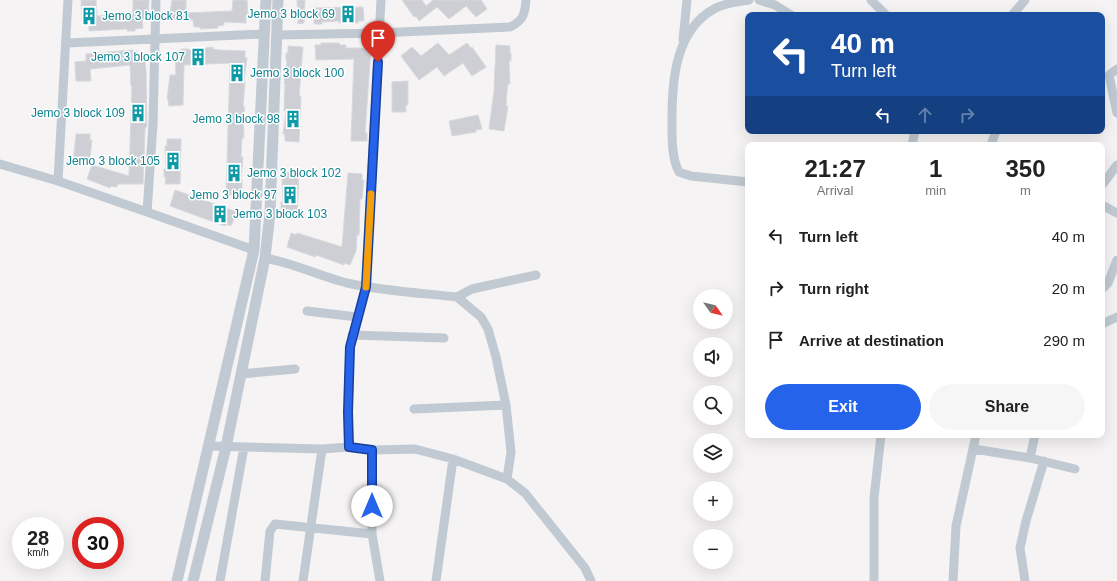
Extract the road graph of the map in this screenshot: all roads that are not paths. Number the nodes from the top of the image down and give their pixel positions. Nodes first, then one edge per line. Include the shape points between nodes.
1 (68, 0) edge
2 (156, 0) edge
3 (381, 0) edge
4 (526, 0) edge
5 (687, 0) edge
6 (749, 0) edge
7 (759, 0) edge
8 (871, 0) edge
9 (1025, 0) edge
10 (732, 1) edge
11 (266, 2) edge
12 (278, 2) edge
13 (786, 12) edge
14 (878, 12) edge
15 (1016, 12) edge
16 (379, 33) junction
17 (264, 34) junction
18 (277, 35) junction
19 (155, 40) junction
20 (67, 43) junction
21 (682, 44) junction
22 (1117, 69) edge
23 (1117, 113) edge
24 (0, 164) edge
25 (1117, 165) edge
26 (58, 181) junction
27 (1105, 181) edge
28 (745, 182) edge
29 (1105, 207) edge
30 (147, 212) junction
31 (256, 213) junction
32 (270, 213) junction
33 (1117, 213) edge
34 (254, 250) junction
35 (265, 258) junction
36 (1117, 260) edge
37 (536, 274) dead end
38 (1105, 286) edge
39 (366, 287) junction
40 (457, 297) junction
41 (307, 311) dead end
42 (357, 317) junction
43 (1117, 317) edge
44 (1105, 323) edge
45 (352, 335) junction
46 (444, 338) dead end
47 (295, 369) dead end
48 (241, 374) junction
49 (506, 405) junction
50 (414, 409) dead end
51 (881, 438) edge
52 (976, 438) edge
53 (1034, 438) edge
54 (208, 446) junction
55 (226, 447) junction
56 (244, 447) junction
57 (349, 447) junction
58 (322, 449) junction
59 (372, 450) junction
60 (974, 450) junction
61 (1030, 458) junction
62 (453, 459) junction
63 (1044, 461) junction
64 (1075, 470) dead end
65 (507, 479) junction
66 (312, 529) junction
67 (372, 534) junction
68 (177, 581) edge
69 (193, 581) edge
70 (220, 581) edge
71 (265, 581) edge
72 (303, 581) edge
73 (380, 581) edge
74 (436, 581) edge
75 (591, 581) edge
76 (874, 581) edge
77 (953, 581) edge
78 (1025, 581) edge

1 - 20 street
2 - 19 street
3 - 16 street
4 - 16 street via 522,20 510,27
5 - 21 street
6 - 10 street
7 - 13 street
8 - 14 street
9 - 15 street
10 - 21 street via 714,9 693,26
11 - 12 street
11 - 17 street
12 - 18 street
16 - 18 street
16 - 39 street
17 - 19 street
17 - 31 street
18 - 32 street
19 - 20 street
19 - 30 street
20 - 26 street
21 - 28 street via 672,100 672,130 678,172
22 - 23 street via 1109,75
24 - 26 street
25 - 27 street
26 - 30 street
29 - 33 street
30 - 34 street
31 - 32 street
31 - 34 street
32 - 35 street
34 - 54 street
35 - 39 street
35 - 48 street
36 - 38 street
37 - 40 street via 472,289
39 - 40 street
39 - 42 street
40 - 49 street via 481,317 488,329
41 - 42 street
42 - 45 street
43 - 44 street
45 - 46 street
45 - 57 street via 348,405
47 - 48 street
48 - 55 street
49 - 50 street
49 - 65 street via 511,452
51 - 76 street via 874,498
52 - 60 street
53 - 61 street
54 - 55 street
54 - 68 street
55 - 56 street
55 - 69 street
56 - 58 street
56 - 70 street
57 - 58 street
57 - 59 street
58 - 66 street
59 - 62 street via 415,450
59 - 67 street
60 - 61 street
60 - 77 street via 956,526
61 - 63 street
62 - 65 street
62 - 74 street
63 - 64 street
63 - 78 street via 1020,548
65 - 75 street via 525,493 584,568
66 - 67 street
66 - 71 street via 275,524 272,527
66 - 72 street
67 - 73 street

